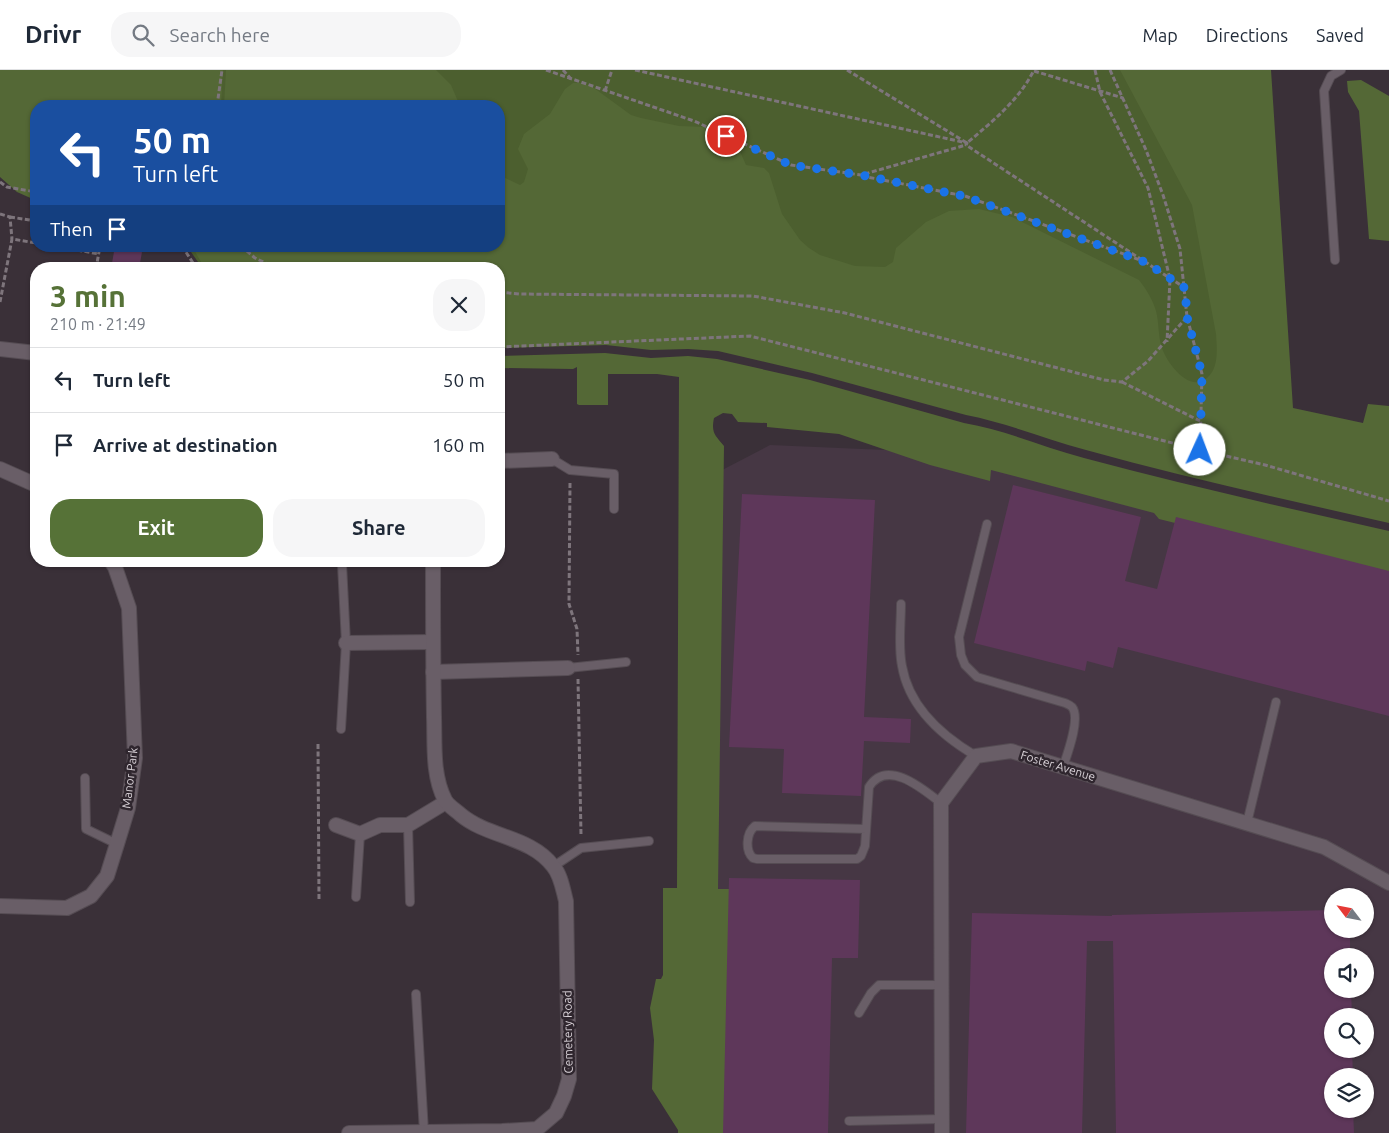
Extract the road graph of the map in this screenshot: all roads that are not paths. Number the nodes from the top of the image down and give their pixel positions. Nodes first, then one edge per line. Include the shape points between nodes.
1 (1341, 70) edge
2 (1335, 260) dead end
3 (0, 349) edge
4 (30, 352) edge
5 (552, 458) joint
6 (505, 460) edge
7 (0, 469) edge
8 (30, 482) edge
9 (614, 509) dead end
10 (987, 524) dead end
11 (115, 567) edge
12 (342, 567) edge
13 (433, 567) edge
14 (901, 604) dead end
15 (433, 642) junction
16 (346, 643) junction
17 (626, 662) dead end
18 (568, 668) joint
19 (433, 672) junction
20 (1276, 702) dead end
21 (341, 729) dead end
22 (976, 756) junction
23 (1063, 767) junction
24 (85, 778) dead end
25 (446, 802) junction
26 (941, 803) junction
27 (1247, 823) junction
28 (336, 825) dead end
29 (408, 825) junction
30 (866, 829) junction
31 (360, 834) junction
32 (649, 841) dead end
33 (117, 844) junction
34 (554, 866) junction
35 (1389, 883) edge
36 (356, 897) dead end
37 (410, 902) dead end
38 (0, 906) edge
39 (942, 985) junction
40 (416, 994) dead end
41 (859, 1013) dead end
42 (849, 1121) dead end
43 (942, 1126) edge
44 (424, 1132) edge
45 (349, 1133) edge

1 - 2 lane via 1331,76 1324,91
3 - 4 street
5 - 6 street
5 - 9 lane via 570,470 614,474
7 - 8 street
10 - 23 lane via 959,637 961,655 965,665 977,677 1072,707 1075,716
11 - 33 street, Manor Park via 129,608 135,758 128,808
12 - 16 lane
13 - 15 street
14 - 22 lane via 901,664 906,682 920,709 934,725
15 - 16 street
15 - 19 street
16 - 21 lane
17 - 18 lane
18 - 19 street
19 - 25 street via 436,767
20 - 27 lane
22 - 23 street, Foster Avenue via 1011,751
22 - 26 street
23 - 27 street, Foster Avenue
24 - 33 lane via 86,829
25 - 29 street
25 - 34 street, Cemetery Road via 485,830 535,848
26 - 30 lane via 911,781 880,776 869,788
26 - 39 street
27 - 35 street, Foster Avenue via 1324,847
28 - 31 street
29 - 31 street via 380,825
29 - 37 lane
30 - 30 lane via 864,851 857,859 757,859 748,850 749,833 755,826
31 - 36 lane
32 - 34 lane via 581,848
33 - 38 street, Manor Park via 107,876 91,896 67,908
34 - 44 street, Cemetery Road via 566,901 569,1079 564,1096 556,1112 537,1129
39 - 41 lane via 879,986 871,992
39 - 43 street
40 - 44 lane
42 - 43 lane
44 - 45 street, Cemetery Road

